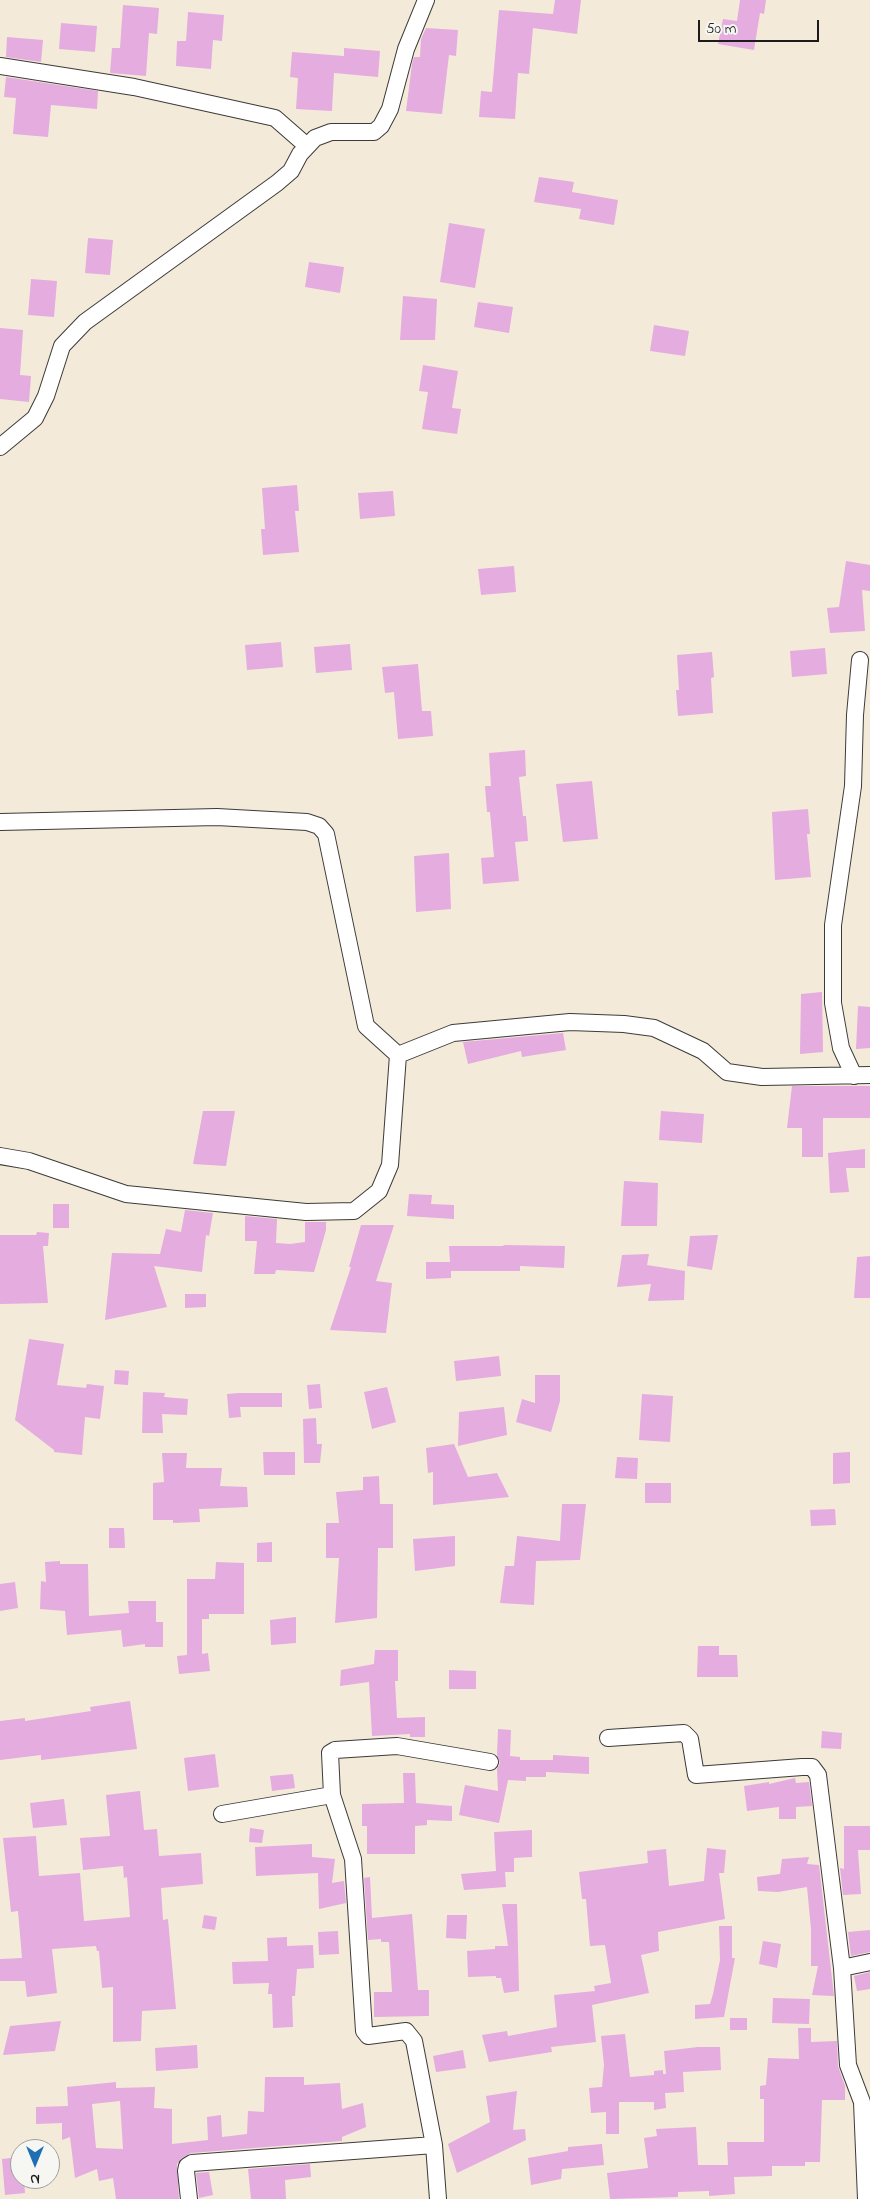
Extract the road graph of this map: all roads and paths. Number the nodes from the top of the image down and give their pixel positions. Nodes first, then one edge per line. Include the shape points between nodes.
1 (426, 0) edge
2 (0, 66) edge
3 (307, 146) junction
4 (0, 447) edge
5 (860, 660) dead end
6 (0, 822) edge
7 (398, 1055) junction
8 (862, 1076) edge
9 (0, 1156) edge
10 (608, 1738) dead end
11 (490, 1762) dead end
12 (332, 1795) junction
13 (222, 1814) dead end
14 (870, 1962) edge
15 (842, 1968) junction
16 (434, 2145) junction
17 (189, 2199) edge
18 (438, 2199) edge
19 (866, 2199) edge

1 - 3 street via 381,126 374,132 331,132 315,138
2 - 3 street via 134,87 275,118
3 - 4 street via 291,171 277,184 85,322 62,346 46,396 35,418
5 - 8 street via 853,786 833,924 833,1003 841,1048
6 - 7 street via 217,817 307,822 319,826 326,834 366,1026
7 - 8 street via 453,1033 570,1022 624,1024 654,1028 702,1051 728,1072 762,1077
7 - 9 street via 390,1165 379,1191 354,1211 306,1212 126,1194 29,1161
10 - 15 street via 684,1733 690,1740 696,1775 812,1767 818,1775
11 - 12 street via 397,1746 335,1750 330,1753
12 - 13 street
12 - 16 street via 353,1859 364,2031 368,2036 406,2031 411,2035
14 - 15 street
15 - 19 street via 848,2065 862,2102
16 - 17 street via 192,2163 186,2171
16 - 18 street

